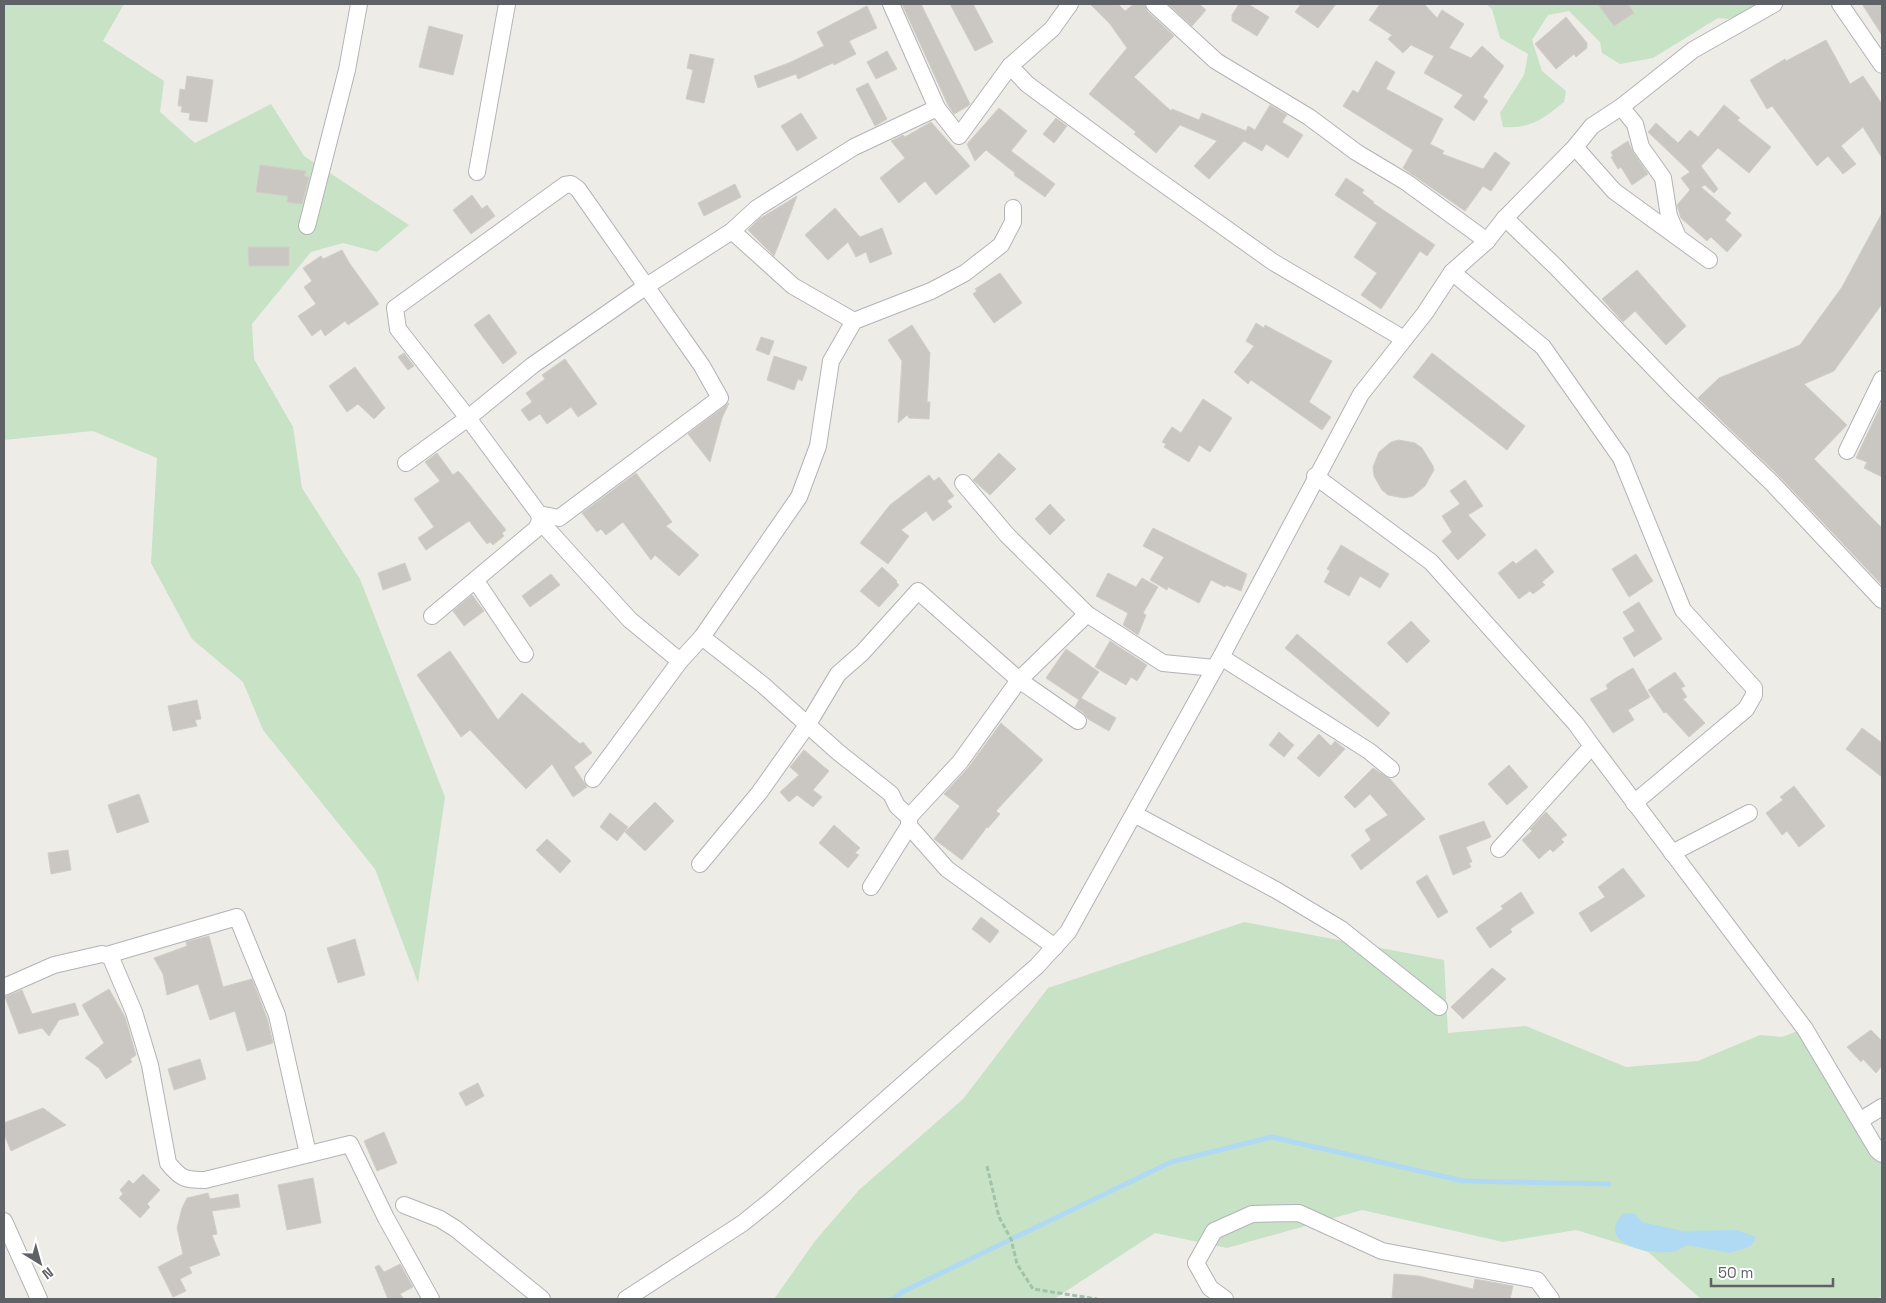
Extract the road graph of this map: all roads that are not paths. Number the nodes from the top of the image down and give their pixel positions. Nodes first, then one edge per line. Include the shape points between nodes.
1 (359, 4) edge
2 (507, 4) edge
3 (891, 4) edge
4 (1070, 4) edge
5 (1154, 4) edge
6 (1774, 4) edge
7 (1840, 4) edge
8 (1882, 65) edge
9 (1010, 66) junction
10 (1621, 107) junction
11 (937, 108) junction
12 (1575, 147) junction
13 (477, 172) dead end
14 (1013, 208) dead end
15 (1505, 218) junction
16 (307, 226) dead end
17 (732, 231) junction
18 (1679, 238) junction
19 (1487, 241) junction
20 (1709, 260) dead end
21 (1452, 272) junction
22 (646, 286) junction
23 (854, 321) junction
24 (1404, 339) junction
25 (1882, 378) edge
26 (468, 418) junction
27 (1847, 451) dead end
28 (406, 463) dead end
29 (1315, 476) junction
30 (963, 483) dead end
31 (540, 517) junction
32 (476, 581) junction
33 (1882, 600) edge
34 (1086, 614) junction
35 (432, 616) dead end
36 (702, 637) junction
37 (525, 654) dead end
38 (680, 661) junction
39 (1218, 662) junction
40 (1019, 680) junction
41 (1078, 721) dead end
42 (808, 724) junction
43 (1592, 746) junction
44 (1391, 769) dead end
45 (592, 779) dead end
46 (1634, 803) junction
47 (1749, 813) dead end
48 (1134, 814) junction
49 (909, 822) junction
50 (1499, 849) dead end
51 (1672, 853) junction
52 (700, 864) dead end
53 (871, 887) dead end
54 (1055, 947) junction
55 (107, 955) junction
56 (4, 987) edge
57 (1439, 1007) dead end
58 (1882, 1107) edge
59 (1861, 1120) junction
60 (308, 1154) junction
61 (1882, 1154) edge
62 (404, 1205) dead end
63 (4, 1222) edge
64 (39, 1299) edge
65 (431, 1299) edge
66 (542, 1299) edge
67 (626, 1299) edge
68 (1226, 1299) edge
69 (1551, 1299) edge

1 - 16 street via 347,70
2 - 13 street
3 - 11 street
4 - 9 street via 1052,29
5 - 19 street via 1216,61 1309,117
6 - 10 street via 1693,50
7 - 8 street
9 - 11 street via 959,136
9 - 24 street via 1027,84 1274,262
10 - 12 street via 1592,126
10 - 18 street via 1635,124 1641,147 1662,178 1669,216
11 - 17 street via 854,147 820,167 757,208
12 - 15 street
12 - 18 street via 1614,191
14 - 23 street via 1013,222 1001,245 966,273 931,291
15 - 19 street
15 - 33 street via 1556,266 1676,392 1772,484
17 - 22 street
17 - 23 street via 793,286
18 - 20 street
19 - 21 street
21 - 24 street
21 - 46 street via 1543,347 1621,458 1683,610 1754,688 1746,709
22 - 26 street via 533,365
22 - 26 street via 578,189 571,184 565,185 457,262 395,308 398,329
22 - 31 street via 702,366 720,398 559,518
23 - 36 street via 831,361 818,446 800,497
24 - 29 street via 1361,394
25 - 27 street
26 - 28 street
26 - 31 street
29 - 39 street
29 - 43 street via 1431,562
30 - 34 street via 1007,535
31 - 32 street via 536,529
31 - 38 street via 630,620
32 - 35 street
32 - 37 street
34 - 39 street via 1163,663
34 - 40 street
36 - 38 street
36 - 42 street
38 - 45 street
39 - 44 street via 1369,751
39 - 48 street
40 - 41 street
40 - 42 street via 918,591 862,653 838,674
40 - 49 street via 960,762
42 - 49 street via 891,794
42 - 52 street via 759,793
43 - 46 street
43 - 50 street
46 - 51 street
47 - 51 street
48 - 54 street via 1090,896
48 - 57 street via 1276,890 1340,929
49 - 53 street
49 - 54 street via 947,869
51 - 59 street via 1805,1029
54 - 67 street via 950,1045 774,1198 743,1223
55 - 56 street via 54,965
55 - 60 street via 134,1012 150,1065 168,1163 177,1174 186,1180 205,1180
55 - 60 street via 236,917 277,1015
58 - 59 street
59 - 61 street
60 - 65 street via 350,1144
62 - 66 street via 440,1219
63 - 64 street
68 - 69 street via 1210,1288 1196,1263 1214,1231 1252,1214 1299,1213 1382,1251 1537,1280

